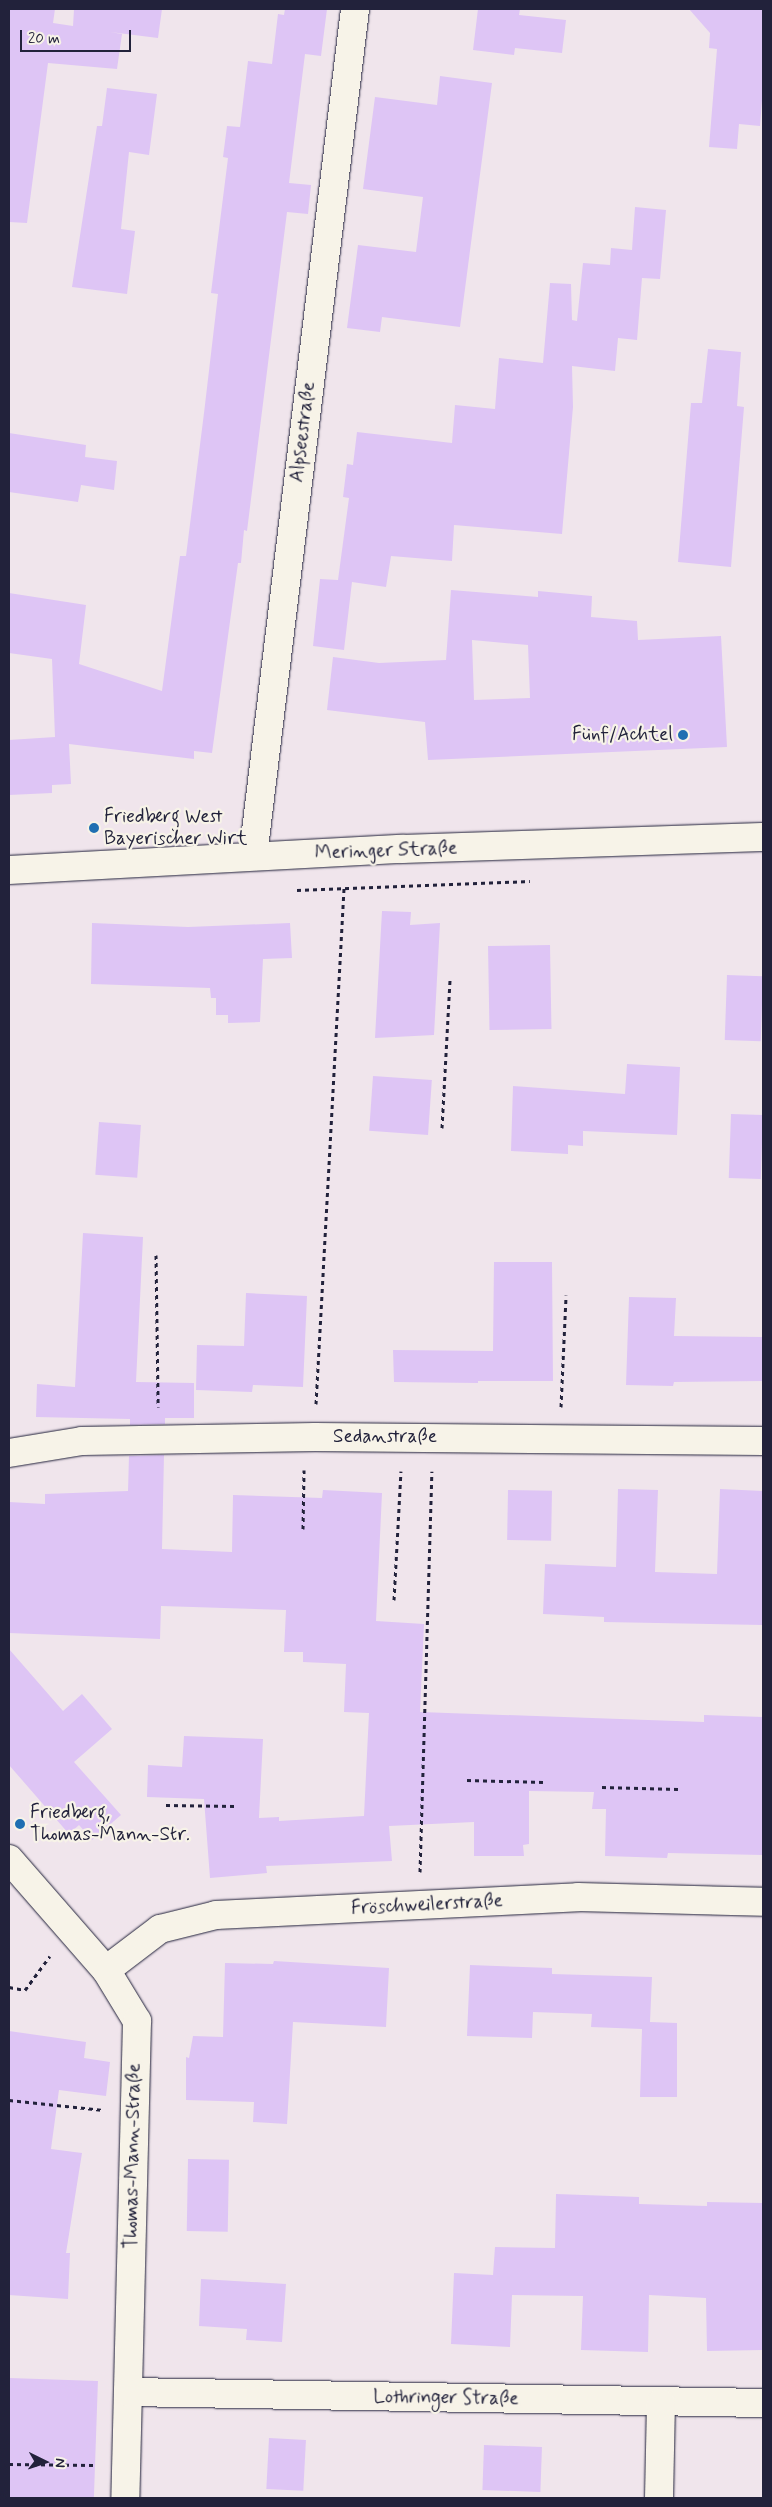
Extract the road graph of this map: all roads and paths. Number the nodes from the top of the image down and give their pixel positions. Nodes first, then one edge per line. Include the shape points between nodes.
1 (355, 9) edge
2 (763, 837) edge
3 (346, 853) junction
4 (253, 856) junction
5 (9, 870) edge
6 (540, 880) dead end
7 (344, 889) junction
8 (295, 890) dead end
9 (450, 978) dead end
10 (442, 1128) dead end
11 (156, 1255) dead end
12 (566, 1295) dead end
13 (310, 1437) junction
14 (435, 1438) junction
15 (560, 1438) junction
16 (158, 1439) junction
17 (402, 1439) junction
18 (763, 1440) edge
19 (9, 1453) edge
20 (303, 1529) dead end
21 (394, 1600) dead end
22 (467, 1780) dead end
23 (543, 1782) dead end
24 (602, 1786) dead end
25 (678, 1789) dead end
26 (166, 1805) dead end
27 (235, 1806) dead end
28 (9, 1859) edge
29 (763, 1902) edge
30 (420, 1907) junction
31 (70, 1930) junction
32 (106, 1970) junction
33 (9, 1987) edge
34 (9, 2100) edge
35 (133, 2113) junction
36 (128, 2392) junction
37 (661, 2403) junction
38 (763, 2403) edge
39 (9, 2464) edge
40 (126, 2466) junction
41 (126, 2498) edge
42 (659, 2498) edge

1 - 4 street, Alpseestraße
2 - 3 street, Meringer Straße
3 - 4 street, Meringer Straße
3 - 7 path
4 - 5 street, Meringer Straße
6 - 7 path, Meringer Straße
7 - 8 path, Meringer Straße
7 - 13 path
9 - 10 path
11 - 16 path
12 - 15 path
13 - 16 street, Sedanstraße
13 - 17 street, Sedanstraße
13 - 20 path
14 - 15 street, Sedanstraße
14 - 17 street, Sedanstraße
14 - 30 path via 431,1482
15 - 18 street, Sedanstraße
16 - 19 street, Sedanstraße via 82,1441
17 - 21 path
22 - 23 path
24 - 25 path
26 - 27 path
28 - 31 street, Thomas-Mann-Straße
29 - 30 street, Fröschweilerstraße via 578,1897
30 - 32 street, Fröschweilerstraße via 216,1916 160,1929
31 - 32 street, Thomas-Mann-Straße
31 - 33 path via 25,1990
32 - 35 street, Thomas-Mann-Straße via 137,2021
34 - 35 path
35 - 36 street, Thomas-Mann-Straße
36 - 37 street, Lothringer Straße
36 - 40 street, Thomas-Mann-Straße
37 - 38 street, Lothringer Straße
37 - 42 street
39 - 40 path
40 - 41 street, Thomas-Mann-Straße

